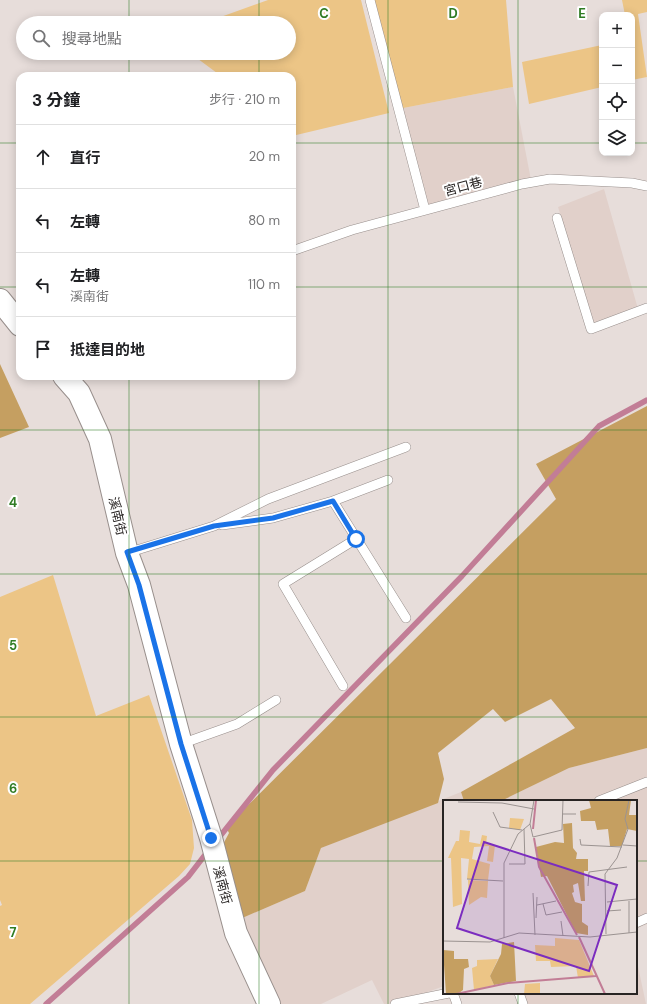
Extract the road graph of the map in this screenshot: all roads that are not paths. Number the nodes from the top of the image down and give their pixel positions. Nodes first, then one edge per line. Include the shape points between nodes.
1 (370, 0) edge
2 (647, 186) edge
3 (425, 210) junction
4 (557, 218) dead end
5 (296, 250) edge
6 (0, 300) edge
7 (647, 308) edge
8 (16, 320) edge
9 (68, 380) edge
10 (406, 447) dead end
11 (388, 480) dead end
12 (333, 501) junction
13 (214, 526) junction
14 (356, 539) junction
15 (127, 552) junction
16 (406, 618) dead end
17 (343, 686) dead end
18 (276, 700) dead end
19 (181, 744) junction
20 (647, 782) edge
21 (602, 800) edge
22 (647, 918) edge
23 (637, 923) edge
24 (444, 994) edge
25 (453, 994) edge
26 (519, 994) edge
27 (269, 1004) edge
28 (395, 1004) edge
29 (457, 1004) edge
30 (523, 1004) edge

1 - 3 lane
2 - 3 lane, 宮口巷 via 550,179
3 - 5 lane, 宮口巷 via 352,230
4 - 7 lane via 591,329
6 - 8 street
9 - 15 street, 溪南街 via 79,393 100,439
10 - 13 lane via 268,499
11 - 12 lane
12 - 13 lane via 273,518
12 - 14 lane
13 - 15 lane
14 - 16 lane
14 - 17 lane via 283,584
15 - 19 street, 溪南街 via 139,585
18 - 19 lane via 237,724
19 - 27 street, 溪南街 via 211,838 236,933
20 - 21 lane
22 - 23 lane
24 - 28 lane
25 - 29 lane
26 - 30 lane

